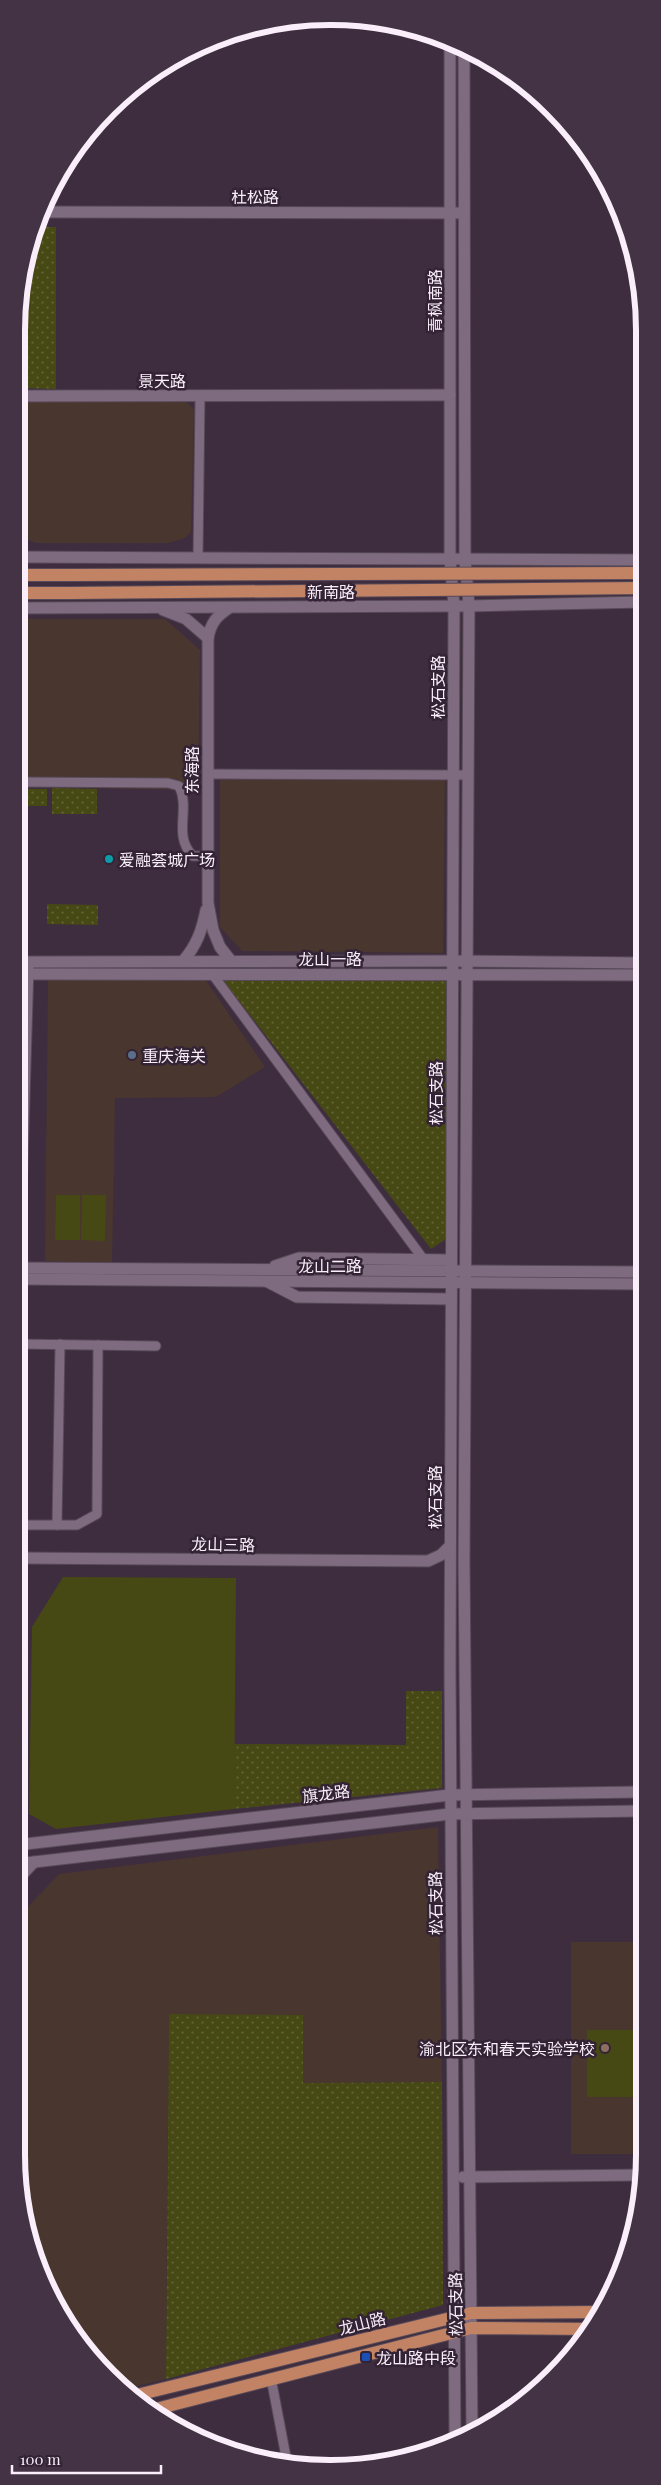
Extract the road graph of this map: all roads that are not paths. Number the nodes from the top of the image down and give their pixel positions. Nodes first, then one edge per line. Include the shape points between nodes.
1 (450, 49) edge
2 (464, 56) edge
3 (49, 212) edge
4 (450, 213) junction
5 (464, 213) junction
6 (450, 395) junction
7 (25, 396) edge
8 (200, 396) junction
9 (25, 556) edge
10 (198, 558) junction
11 (450, 559) junction
12 (465, 559) junction
13 (636, 560) edge
14 (636, 573) edge
15 (25, 575) edge
16 (636, 588) edge
17 (25, 593) edge
18 (636, 602) edge
19 (454, 606) junction
20 (469, 606) junction
21 (25, 608) edge
22 (156, 608) junction
23 (230, 608) junction
24 (208, 638) junction
25 (208, 774) junction
26 (453, 774) junction
27 (468, 775) junction
28 (25, 782) edge
29 (207, 856) junction
30 (208, 930) junction
31 (183, 961) junction
32 (231, 961) junction
33 (452, 961) junction
34 (466, 961) junction
35 (25, 962) edge
36 (636, 963) edge
37 (25, 974) edge
38 (452, 974) junction
39 (466, 974) junction
40 (213, 975) junction
41 (636, 975) edge
42 (424, 1260) junction
43 (25, 1268) edge
44 (452, 1271) junction
45 (636, 1272) edge
46 (266, 1275) junction
47 (466, 1276) junction
48 (25, 1279) edge
49 (636, 1284) edge
50 (451, 1299) junction
51 (25, 1344) edge
52 (60, 1344) junction
53 (98, 1345) junction
54 (156, 1346) dead end
55 (25, 1525) edge
56 (57, 1525) junction
57 (450, 1546) junction
58 (25, 1558) edge
59 (428, 1561) junction
60 (450, 1578) junction
61 (636, 1792) edge
62 (467, 1794) junction
63 (450, 1795) junction
64 (636, 1812) edge
65 (468, 1813) junction
66 (450, 1814) junction
67 (25, 1844) edge
68 (34, 1862) junction
69 (25, 1863) edge
70 (25, 1872) edge
71 (635, 2175) edge
72 (453, 2177) junction
73 (470, 2177) junction
74 (592, 2312) edge
75 (471, 2313) junction
76 (455, 2317) junction
77 (471, 2328) junction
78 (581, 2329) edge
79 (454, 2332) junction
80 (271, 2378) junction
81 (141, 2394) edge
82 (160, 2408) edge
83 (472, 2425) edge
84 (455, 2433) edge
85 (286, 2456) edge

1 - 4 street, 青枫南路
2 - 5 street, 青枫南路
3 - 4 street, 杜松路
4 - 5 street, 杜松路
4 - 6 street, 青枫南路
5 - 12 street, 青枫南路
6 - 8 street
6 - 11 street, 青枫南路
7 - 8 street, 景天路
8 - 10 street, 景天路
9 - 10 street, 新南路
10 - 11 street, 新南路
11 - 12 street, 新南路
11 - 19 street, 松石支路
12 - 13 street, 新南路
12 - 20 street, 松石支路
14 - 15 main road, 新南路, bridge
16 - 17 main road, 新南路, bridge
18 - 20 street, 新南路
19 - 20 street, 新南路
19 - 23 street, 新南路
19 - 26 street, 松石支路
20 - 27 street, 松石支路
21 - 22 street, 新南路
22 - 23 street, 新南路
22 - 24 street via 186,619
23 - 24 street via 210,625
24 - 25 street, 东海路
25 - 26 street
25 - 29 street, 东海路
26 - 27 street
26 - 33 street, 松石支路
27 - 34 street, 松石支路
28 - 29 street via 168,783 178,786 184,796 184,848 193,856
29 - 30 street, 东海路
30 - 31 street, 东海路
30 - 32 street
31 - 32 street, 龙山一路
31 - 35 street, 龙山一路
32 - 33 street, 龙山一路
33 - 34 street, 龙山一路
33 - 38 street, 松石支路
34 - 36 street, 龙山一路
34 - 39 street, 松石支路
37 - 40 street, 龙山一路
38 - 39 street, 龙山一路
38 - 40 street, 龙山一路
38 - 44 street, 松石支路
39 - 41 street, 龙山一路
39 - 47 street, 松石支路
40 - 42 street
42 - 44 street
42 - 46 street via 299,1258
43 - 46 street, 龙山二路
44 - 46 street, 龙山二路
44 - 47 street, 龙山二路
44 - 50 street, 松石支路
45 - 47 street, 龙山二路
46 - 48 street, 龙山二路
46 - 50 street via 297,1297
47 - 49 street, 龙山二路
47 - 62 street, 松石支路 via 464,1561
50 - 57 street, 松石支路
51 - 52 street
52 - 53 street
52 - 56 street
53 - 54 street
53 - 56 street via 97,1514 77,1525
55 - 56 street
57 - 59 street via 441,1556
57 - 60 street, 松石支路
58 - 59 street, 龙山三路
59 - 60 street
60 - 63 street, 松石支路
61 - 62 street, 旗龙路
62 - 63 street, 旗龙路
62 - 65 street, 松石支路
63 - 66 street, 松石支路
63 - 67 street, 旗龙路
64 - 65 street
65 - 66 street
65 - 73 street, 松石支路
66 - 68 street
66 - 72 street, 松石支路
68 - 69 street
68 - 70 street
71 - 73 street
72 - 73 street
72 - 76 street, 松石支路
73 - 75 street, 松石支路
74 - 75 main road, 龙山路
75 - 76 main road, 龙山路
75 - 77 street, 松石支路
76 - 79 street, 松石支路
76 - 81 main road, 龙山路
77 - 78 main road, 龙山路
77 - 79 main road, 龙山路
77 - 83 street, 松石支路
79 - 80 main road, 龙山路
79 - 84 street, 松石支路
80 - 82 main road, 龙山路
80 - 85 street

